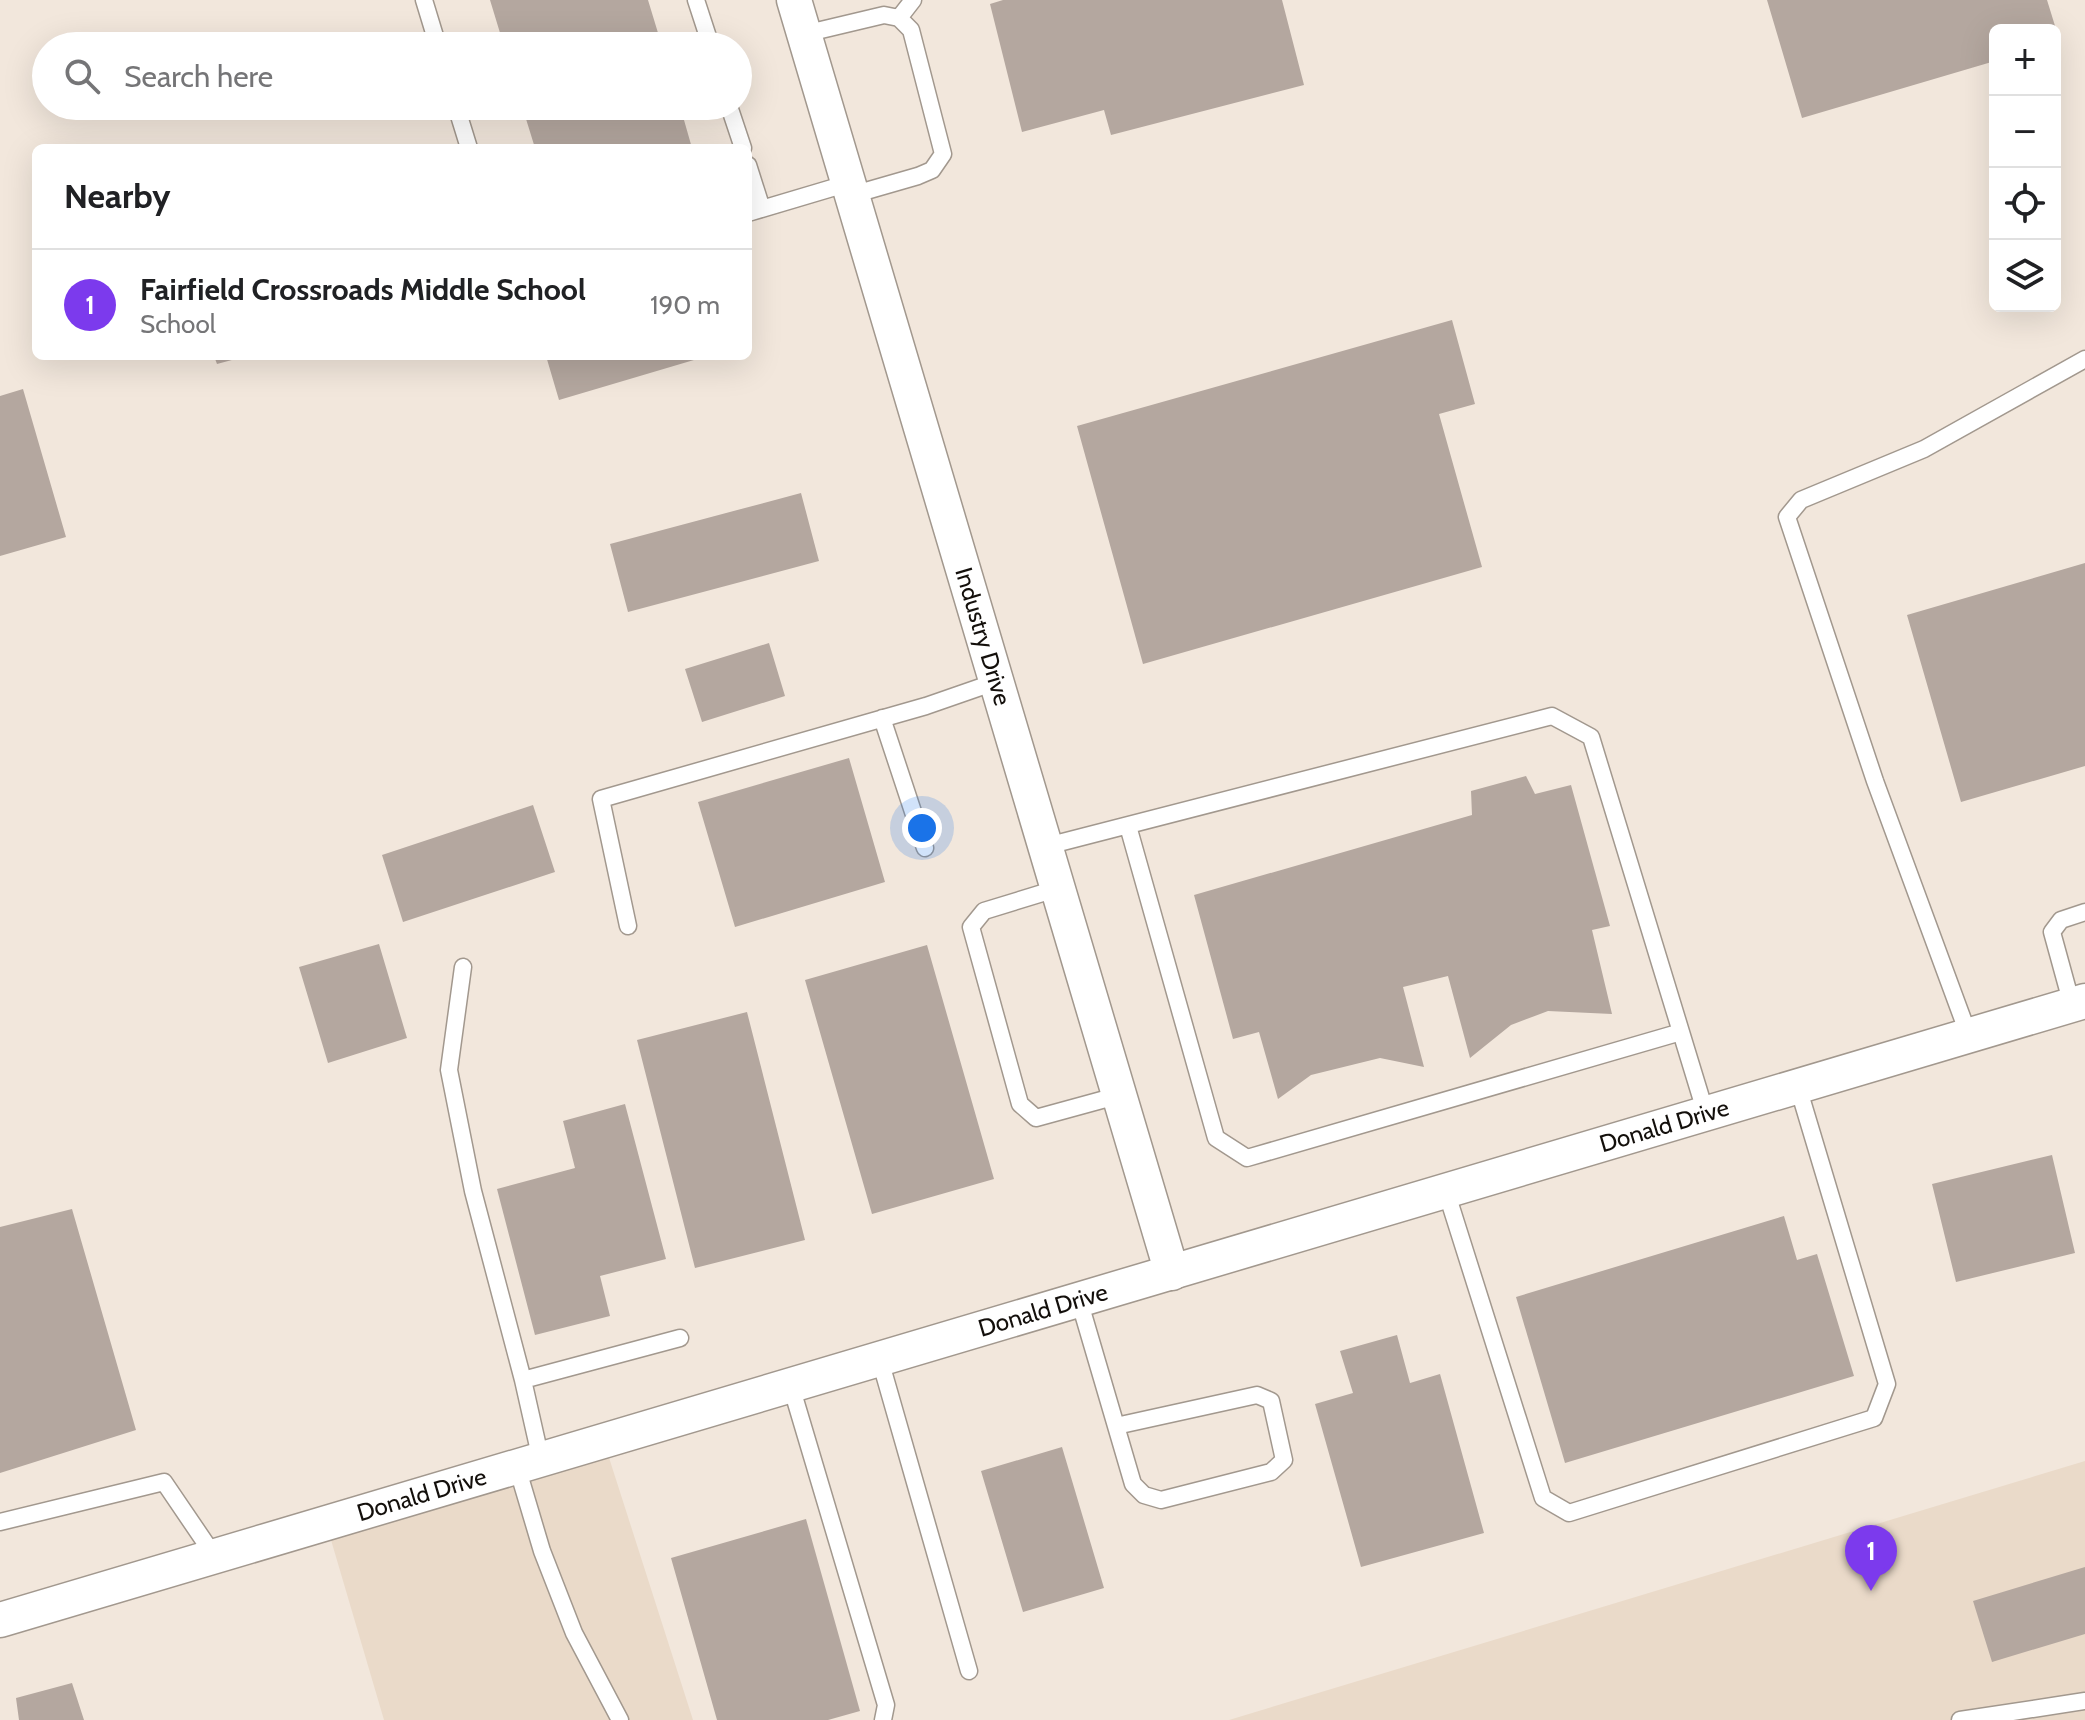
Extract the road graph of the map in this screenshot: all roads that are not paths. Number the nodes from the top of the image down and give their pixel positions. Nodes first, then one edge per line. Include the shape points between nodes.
1 (424, 0) edge
2 (696, 0) edge
3 (794, 0) edge
4 (913, 0) edge
5 (899, 18) junction
6 (434, 32) edge
7 (706, 32) edge
8 (804, 34) junction
9 (460, 120) edge
10 (734, 120) edge
11 (468, 144) edge
12 (742, 144) edge
13 (851, 189) junction
14 (755, 211) edge
15 (2085, 359) edge
16 (998, 681) junction
17 (882, 718) junction
18 (1128, 826) junction
19 (1047, 846) junction
20 (925, 848) dead end
21 (1059, 888) junction
22 (2085, 912) edge
23 (628, 926) dead end
24 (463, 967) dead end
25 (2078, 1003) edge
26 (1681, 1032) junction
27 (1969, 1036) junction
28 (1798, 1087) junction
29 (1120, 1095) junction
30 (1706, 1114) junction
31 (1446, 1191) junction
32 (1172, 1273) junction
33 (1079, 1300) junction
34 (680, 1338) dead end
35 (880, 1360) junction
36 (523, 1380) junction
37 (791, 1386) junction
38 (1116, 1426) junction
39 (529, 1463) junction
40 (0, 1522) edge
41 (215, 1557) junction
42 (0, 1620) edge
43 (969, 1671) dead end
44 (2085, 1701) edge
45 (620, 1720) edge
46 (883, 1720) edge
47 (1960, 1720) edge

1 - 6 lane
2 - 7 lane
3 - 8 street, Industry Drive
4 - 5 lane
5 - 8 lane via 884,15
5 - 13 lane via 911,30 943,154 932,170 918,176
8 - 13 street, Industry Drive
9 - 11 lane
10 - 12 lane
13 - 14 lane
13 - 16 street, Industry Drive
15 - 27 lane via 1924,449 1801,500 1787,517 1875,781
16 - 17 lane
16 - 19 street, Industry Drive
17 - 20 lane
17 - 23 lane via 601,799
18 - 19 lane
18 - 26 lane via 1552,716 1591,737
18 - 26 lane via 1216,1138 1247,1158
19 - 21 street, Industry Drive
21 - 29 street, Industry Drive
21 - 29 lane via 984,911 971,927 1020,1104 1036,1118
22 - 25 lane via 2061,920 2052,932
24 - 36 lane via 449,1070 473,1191
25 - 27 street, Donald Drive
26 - 30 lane
27 - 28 street, Donald Drive
28 - 30 street, Donald Drive
28 - 31 lane via 1887,1384 1874,1418 1569,1513 1543,1498
29 - 32 street, Industry Drive
30 - 31 street, Donald Drive
31 - 32 street, Donald Drive
32 - 33 street, Donald Drive
33 - 35 street, Donald Drive
33 - 38 lane
34 - 36 lane
35 - 37 street, Donald Drive
35 - 43 lane
36 - 39 lane
37 - 39 street, Donald Drive
37 - 46 lane via 886,1705
38 - 38 lane via 1133,1484 1144,1495 1161,1500 1271,1472 1284,1460 1271,1401 1257,1395
39 - 41 street, Donald Drive
39 - 45 lane via 542,1551 574,1633
40 - 41 lane via 164,1482
41 - 42 street, Donald Drive
44 - 47 lane

